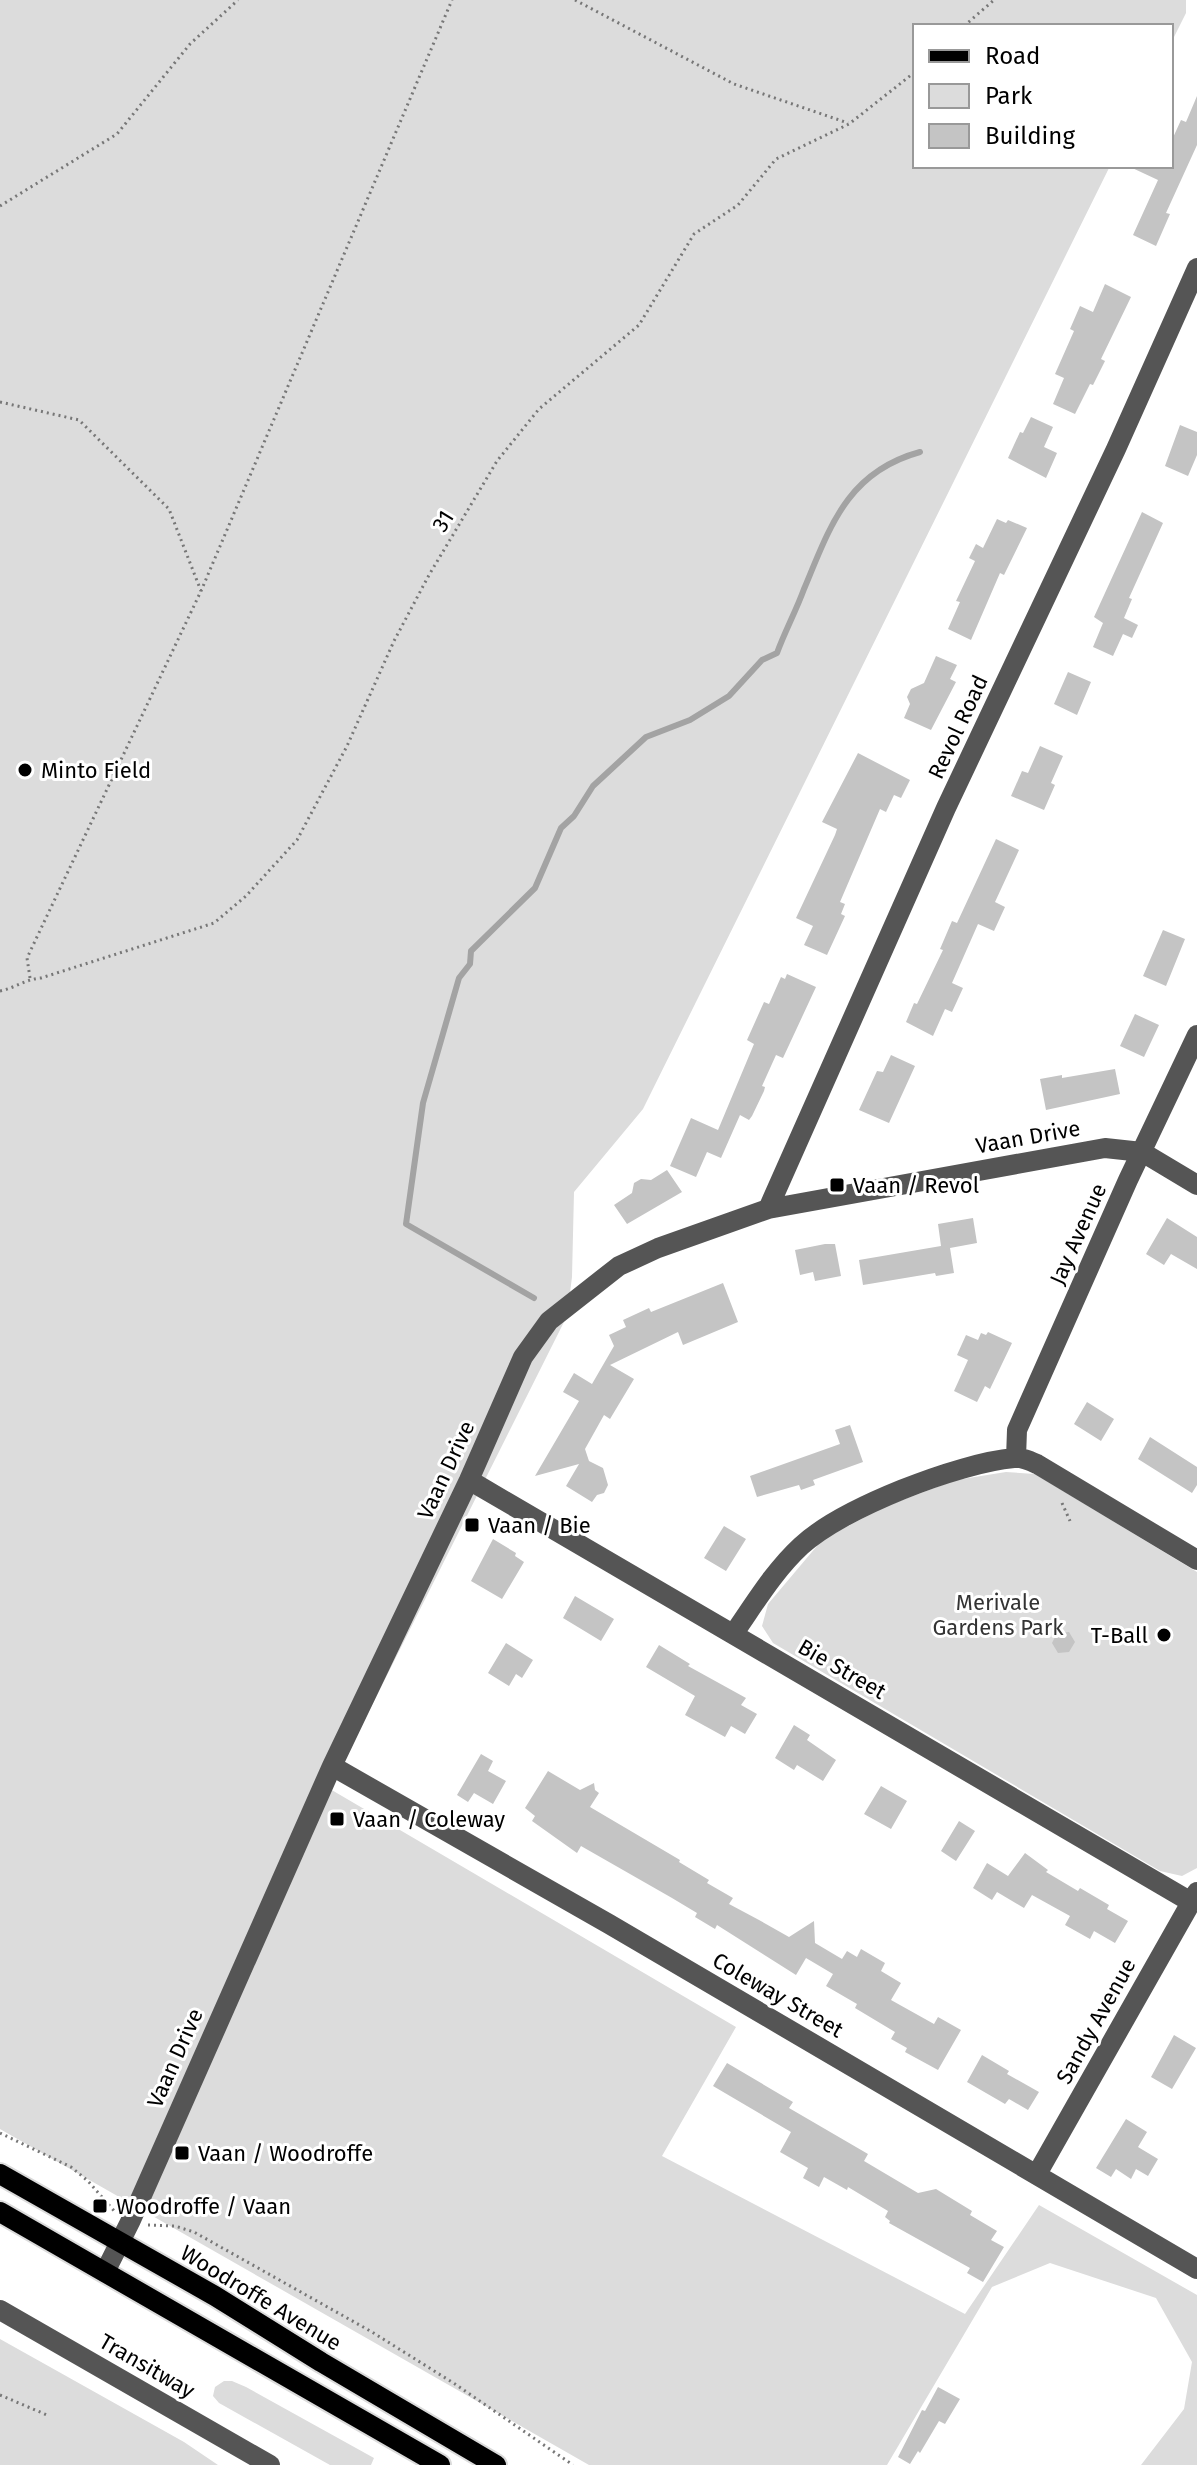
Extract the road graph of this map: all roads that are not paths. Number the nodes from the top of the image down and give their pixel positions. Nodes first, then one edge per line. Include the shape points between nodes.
1 (1197, 268) edge
2 (1197, 1035) edge
3 (1142, 1152) junction
4 (1197, 1185) edge
5 (768, 1209) junction
6 (1016, 1458) junction
7 (469, 1480) junction
8 (1197, 1560) edge
9 (734, 1633) junction
10 (332, 1766) junction
11 (1194, 1897) edge
12 (0, 2174) edge
13 (1037, 2174) junction
14 (0, 2212) edge
15 (120, 2242) junction
16 (1197, 2269) edge
17 (105, 2272) junction
18 (0, 2310) edge
19 (270, 2465) edge
20 (440, 2465) edge
21 (496, 2465) edge

1 - 5 street, Revol Road via 946,808
2 - 3 street, Jay Avenue
3 - 4 street, Vaan Drive
3 - 5 street, Vaan Drive via 1105,1148
3 - 6 street, Jay Avenue via 1017,1430
5 - 7 street, Vaan Drive via 619,1266 549,1321 523,1357
6 - 8 street via 1037,1464
6 - 9 street via 954,1471 828,1525 800,1546 766,1585
7 - 9 street, Bie Street
7 - 10 street, Vaan Drive
9 - 11 street, Bie Street
10 - 13 street, Coleway Street
10 - 15 street, Vaan Drive
11 - 13 street, Sandy Avenue
12 - 15 main road, Woodroffe Avenue
13 - 16 street, Coleway Street
14 - 17 main road
15 - 17 street, Vaan Drive
15 - 21 main road, Woodroffe Avenue
17 - 20 main road
18 - 19 street, Transitway

